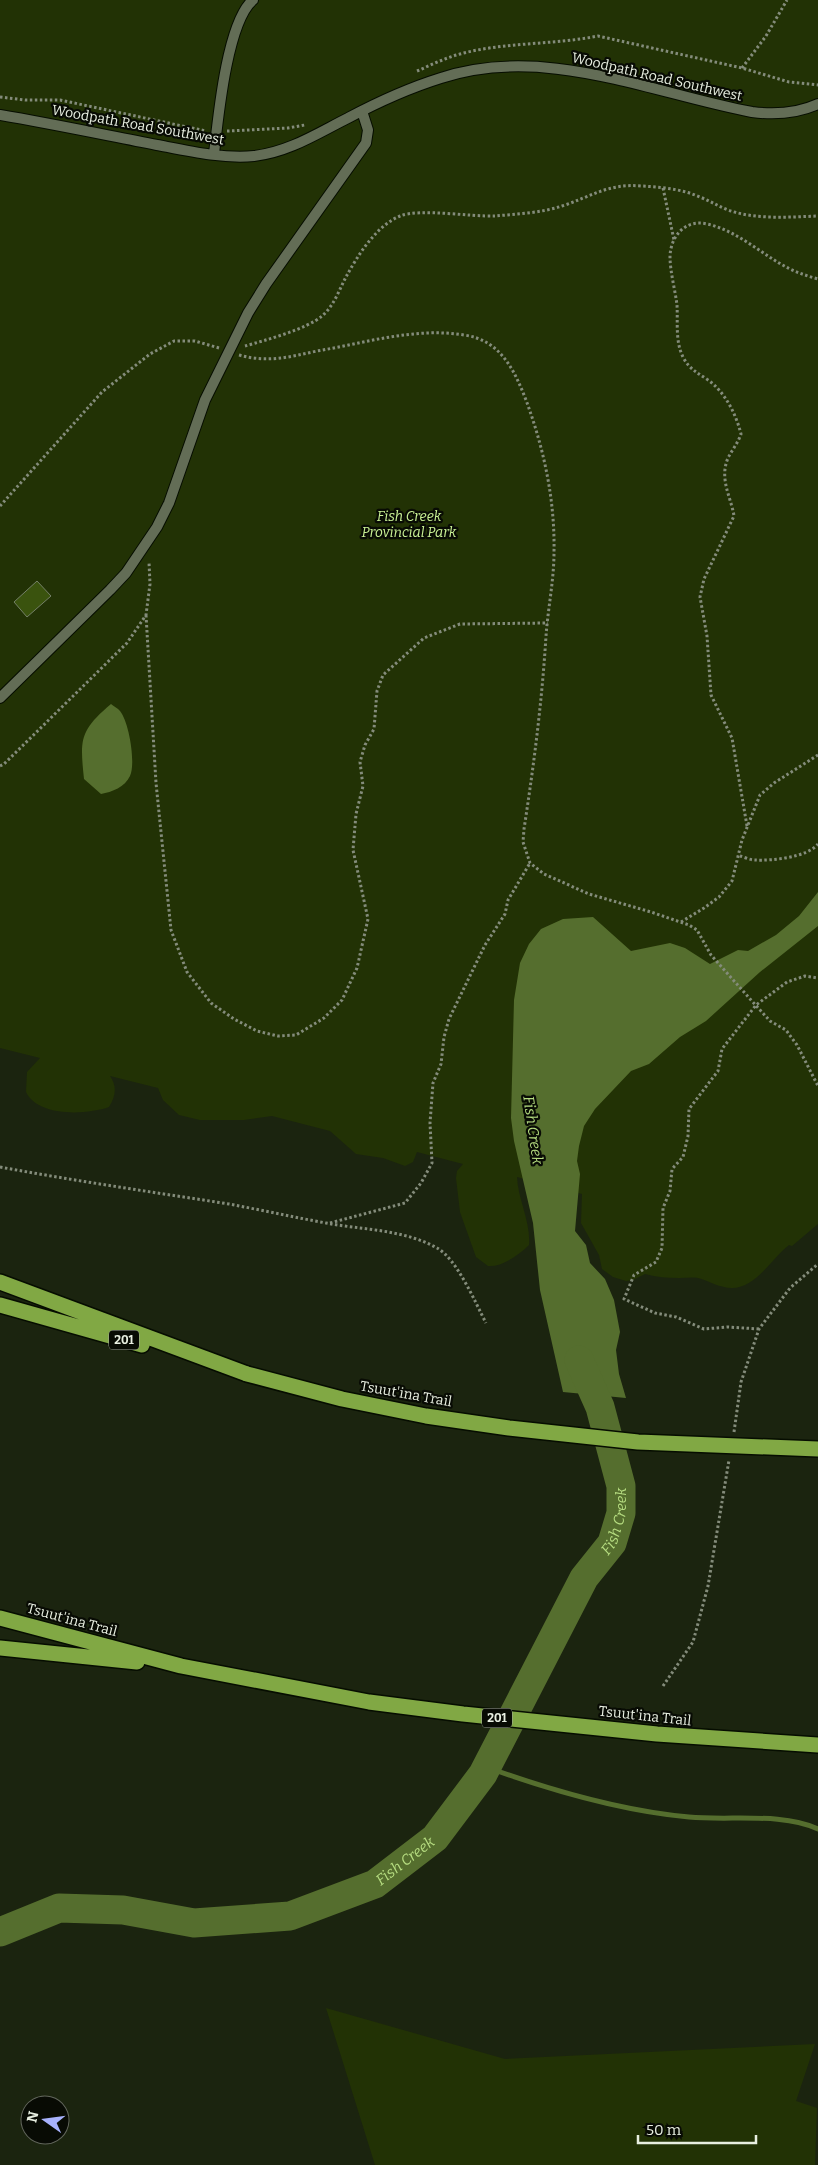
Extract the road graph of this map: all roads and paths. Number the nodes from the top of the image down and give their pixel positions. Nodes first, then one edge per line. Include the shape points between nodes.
1 (254, 0) edge
2 (787, 0) edge
3 (742, 68) dead end
4 (818, 104) edge
5 (362, 111) junction
6 (0, 115) edge
7 (214, 154) junction
8 (663, 188) junction
9 (818, 216) edge
10 (674, 240) junction
11 (818, 279) edge
12 (228, 351) junction
13 (0, 506) edge
14 (148, 542) junction
15 (146, 615) junction
16 (548, 623) junction
17 (0, 698) edge
18 (818, 755) edge
19 (0, 766) edge
20 (747, 826) junction
21 (818, 844) edge
22 (740, 856) junction
23 (530, 863) junction
24 (681, 922) junction
25 (818, 978) edge
26 (756, 1005) junction
27 (818, 1086) edge
28 (0, 1167) edge
29 (328, 1224) junction
30 (818, 1264) edge
31 (0, 1282) edge
32 (0, 1305) edge
33 (486, 1323) dead end
34 (758, 1329) junction
35 (247, 1374) junction
36 (732, 1441) dead end
37 (818, 1449) edge
38 (731, 1451) dead end
39 (0, 1618) edge
40 (0, 1648) edge
41 (181, 1666) junction
42 (663, 1686) dead end
43 (817, 1745) edge

1 - 7 lane via 244,10 234,30 218,112
2 - 3 path
4 - 5 lane, Woodpath Road Southwest via 776,115 572,70 504,67 466,71 442,78
5 - 7 lane, Woodpath Road Southwest via 281,150 255,156
5 - 12 lane via 368,130 366,143 266,284
6 - 7 lane, Woodpath Road Southwest
8 - 9 path via 681,190 729,210 750,214
8 - 10 path
8 - 12 path via 640,185 605,189 561,207 517,214 415,213 400,216 383,227 366,246 323,315 274,337
10 - 11 path via 687,224 707,224 732,233 781,265
10 - 20 path via 670,259 679,348 690,367 709,380 734,412 741,434 728,458 725,475 725,488 734,516 704,579 700,597 708,636 711,695 732,738
12 - 13 path via 195,341 174,341 150,354 102,392
12 - 14 lane via 202,409 168,503
12 - 16 path via 272,360 382,338 442,333 475,337 495,347 519,382 530,409 550,484 554,553
14 - 15 path via 150,584
14 - 17 lane via 116,584
15 - 16 path via 156,784 171,930 187,972 211,1003 257,1031 278,1036 296,1035 324,1018 342,1000 357,968 368,919 353,850 356,814 363,786 360,762 374,729 377,691 383,675 424,638 460,624
15 - 19 path via 127,643
16 - 23 path via 539,729 524,828 523,842
18 - 20 path via 760,795
20 - 22 path
21 - 22 path via 812,851 779,859 753,860
22 - 24 path via 732,881 719,897
23 - 24 path via 544,874 589,894
23 - 29 path via 508,900 505,914 484,945 449,1020 441,1064 433,1084 430,1123 432,1163 422,1184 405,1204
24 - 26 path via 697,930 711,955
25 - 26 path via 805,976 787,982
26 - 27 path via 770,1021 786,1030
26 - 34 path via 722,1049 718,1071 689,1109 683,1157 672,1169 670,1191 663,1208 662,1248 656,1262 634,1275 624,1299 704,1329
28 - 29 path
29 - 33 path via 381,1231 438,1248 450,1260
30 - 34 path via 790,1288
31 - 35 highway
32 - 35 highway, Tsuut'ina Trail / 201
34 - 36 path via 741,1382
35 - 37 highway, Tsuut'ina Trail / 201, bridge via 342,1399 509,1428 638,1442
38 - 42 path via 708,1586 693,1642
39 - 41 highway, Tsuut'ina Trail / 201
40 - 41 highway
41 - 43 highway, Tsuut'ina Trail / 201 via 369,1702 463,1714 682,1737

